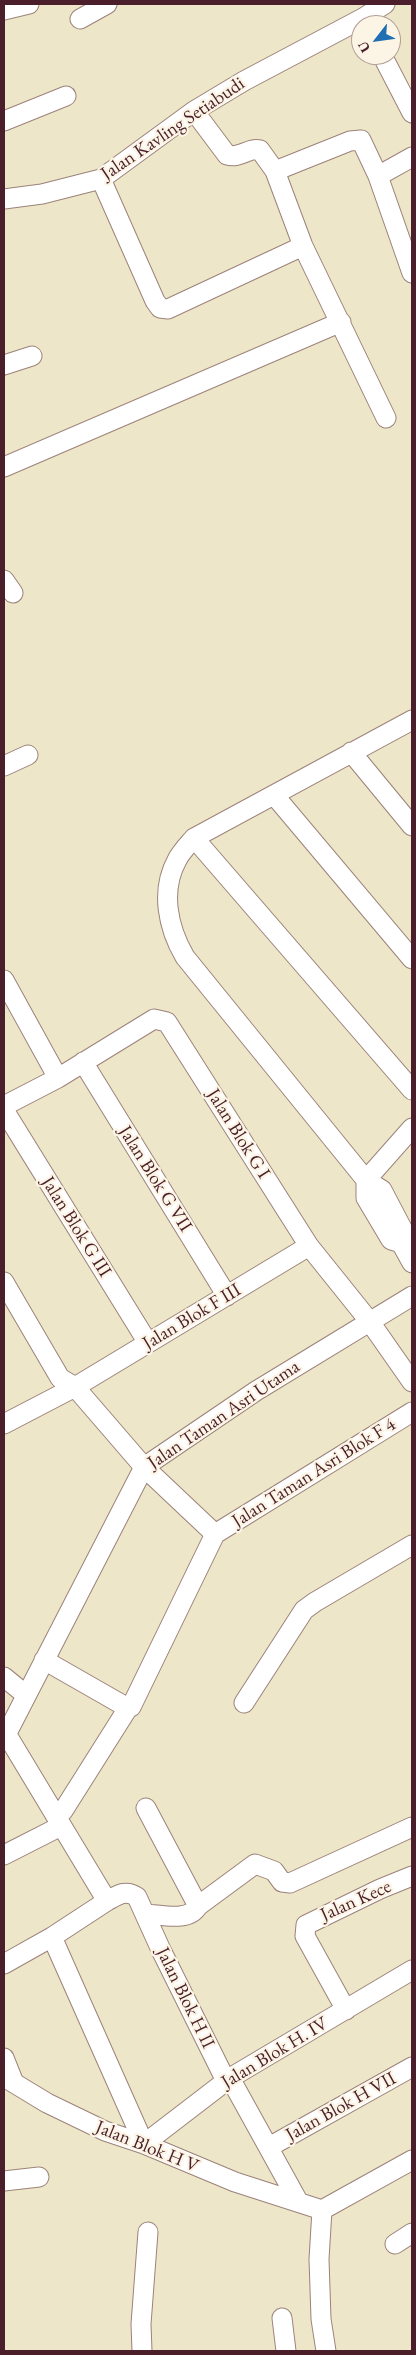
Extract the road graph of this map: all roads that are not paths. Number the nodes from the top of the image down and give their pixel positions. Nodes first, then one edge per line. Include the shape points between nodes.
1 (29, 4) edge
2 (107, 4) edge
3 (385, 4) edge
4 (4, 10) edge
5 (373, 15) edge
6 (80, 19) dead end
7 (351, 29) edge
8 (387, 65) edge
9 (66, 96) dead end
10 (194, 111) junction
11 (412, 113) edge
12 (4, 121) edge
13 (412, 157) edge
14 (275, 171) junction
15 (378, 176) junction
16 (101, 179) junction
17 (4, 199) edge
18 (304, 246) junction
19 (412, 273) edge
20 (341, 322) junction
21 (32, 356) dead end
22 (4, 365) edge
23 (386, 418) dead end
24 (4, 467) edge
25 (412, 720) edge
26 (351, 752) junction
27 (28, 755) dead end
28 (4, 766) edge
29 (274, 795) junction
30 (412, 826) edge
31 (194, 838) junction
32 (412, 959) edge
33 (4, 980) edge
34 (83, 1062) junction
35 (58, 1078) junction
36 (412, 1090) edge
37 (4, 1108) edge
38 (412, 1128) edge
39 (366, 1180) junction
40 (309, 1246) junction
41 (412, 1263) edge
42 (4, 1282) edge
43 (227, 1296) junction
44 (412, 1296) edge
45 (376, 1319) junction
46 (148, 1343) junction
47 (412, 1382) edge
48 (75, 1387) junction
49 (412, 1412) edge
50 (4, 1424) edge
51 (138, 1460) junction
52 (215, 1534) junction
53 (412, 1545) edge
54 (44, 1660) junction
55 (4, 1677) edge
56 (26, 1694) junction
57 (244, 1703) dead end
58 (131, 1706) junction
59 (5, 1737) edge
60 (146, 1808) dead end
61 (58, 1821) junction
62 (412, 1828) edge
63 (4, 1855) edge
64 (412, 1876) edge
65 (107, 1901) junction
66 (198, 1906) junction
67 (146, 1914) junction
68 (52, 1937) junction
69 (4, 1964) edge
70 (412, 1970) edge
71 (346, 2010) junction
72 (4, 2058) edge
73 (412, 2068) edge
74 (9, 2080) edge
75 (228, 2080) junction
76 (144, 2144) junction
77 (269, 2147) junction
78 (412, 2160) edge
79 (39, 2177) dead end
80 (4, 2181) edge
81 (298, 2202) junction
82 (322, 2211) junction
83 (148, 2232) dead end
84 (412, 2233) edge
85 (394, 2244) dead end
86 (282, 2318) dead end
87 (142, 2351) edge
88 (286, 2351) edge
89 (326, 2351) edge

1 - 4 street
2 - 6 street
3 - 5 street, Jalan Kavling Setiabudi
7 - 10 street, Jalan Kavling Setiabudi via 244,81
8 - 11 street
9 - 12 street
10 - 14 street via 227,155 240,156 260,150
10 - 16 street, Jalan Kavling Setiabudi
13 - 15 street
14 - 15 street via 358,139
14 - 18 street
15 - 19 street
16 - 17 street, Jalan Kavling Setiabudi via 42,194
16 - 18 street via 160,308 168,308
18 - 20 street
20 - 23 street
20 - 24 street
21 - 22 street
25 - 26 street
26 - 29 street
26 - 30 street
27 - 28 street
29 - 31 street
29 - 32 street
31 - 36 street
31 - 39 street via 178,858 169,884 168,909 175,940 185,957
33 - 35 street
34 - 35 street
34 - 40 street, Jalan Blok G I via 154,1019 168,1022
34 - 43 street, Jalan Blok G VII
35 - 37 street
37 - 46 street, Jalan Blok G III
38 - 39 street
39 - 41 street via 366,1198 391,1240 401,1243
40 - 43 street, Jalan Blok F III
40 - 45 street, Jalan Blok G I
42 - 48 street via 60,1378
43 - 46 street, Jalan Blok F III
44 - 45 street, Jalan Taman Asri Utama
45 - 47 street, Jalan Blok G I
45 - 51 street, Jalan Taman Asri Utama
46 - 48 street, Jalan Blok F III
48 - 50 street, Jalan Blok F III
48 - 51 street
49 - 52 street, Jalan Taman Asri Blok F 4
51 - 52 street
51 - 54 street, Jalan Taman Asri Utama
52 - 58 street
53 - 57 street via 304,1610
54 - 56 street, Jalan Taman Asri Utama
54 - 58 street
55 - 56 street
56 - 59 street, Jalan Taman Asri Utama
58 - 61 street
59 - 61 street
60 - 66 street
61 - 63 street
61 - 65 street
62 - 66 street via 290,1883 282,1882 274,1871 255,1864
64 - 71 street, Jalan Kece via 306,1925 305,1936
65 - 67 street, Jalan Blok H II via 121,1893 132,1893
65 - 68 street
66 - 67 street via 195,1912 186,1916
67 - 75 street, Jalan Blok H II
68 - 69 street
68 - 76 street
70 - 71 street, Jalan Blok H. IV
71 - 75 street, Jalan Blok H. IV
72 - 74 street
73 - 77 street, Jalan Blok H VII
74 - 76 street, Jalan Blok H V via 105,2131
75 - 76 street, Jalan Blok H. IV
75 - 77 street, Jalan Blok H II
76 - 81 street, Jalan Blok H V via 235,2182
77 - 81 street, Jalan Blok H II
78 - 82 street
79 - 80 street
81 - 82 street, Jalan Blok H V
82 - 89 street via 319,2259 321,2319
83 - 87 street
84 - 85 street
86 - 88 street

